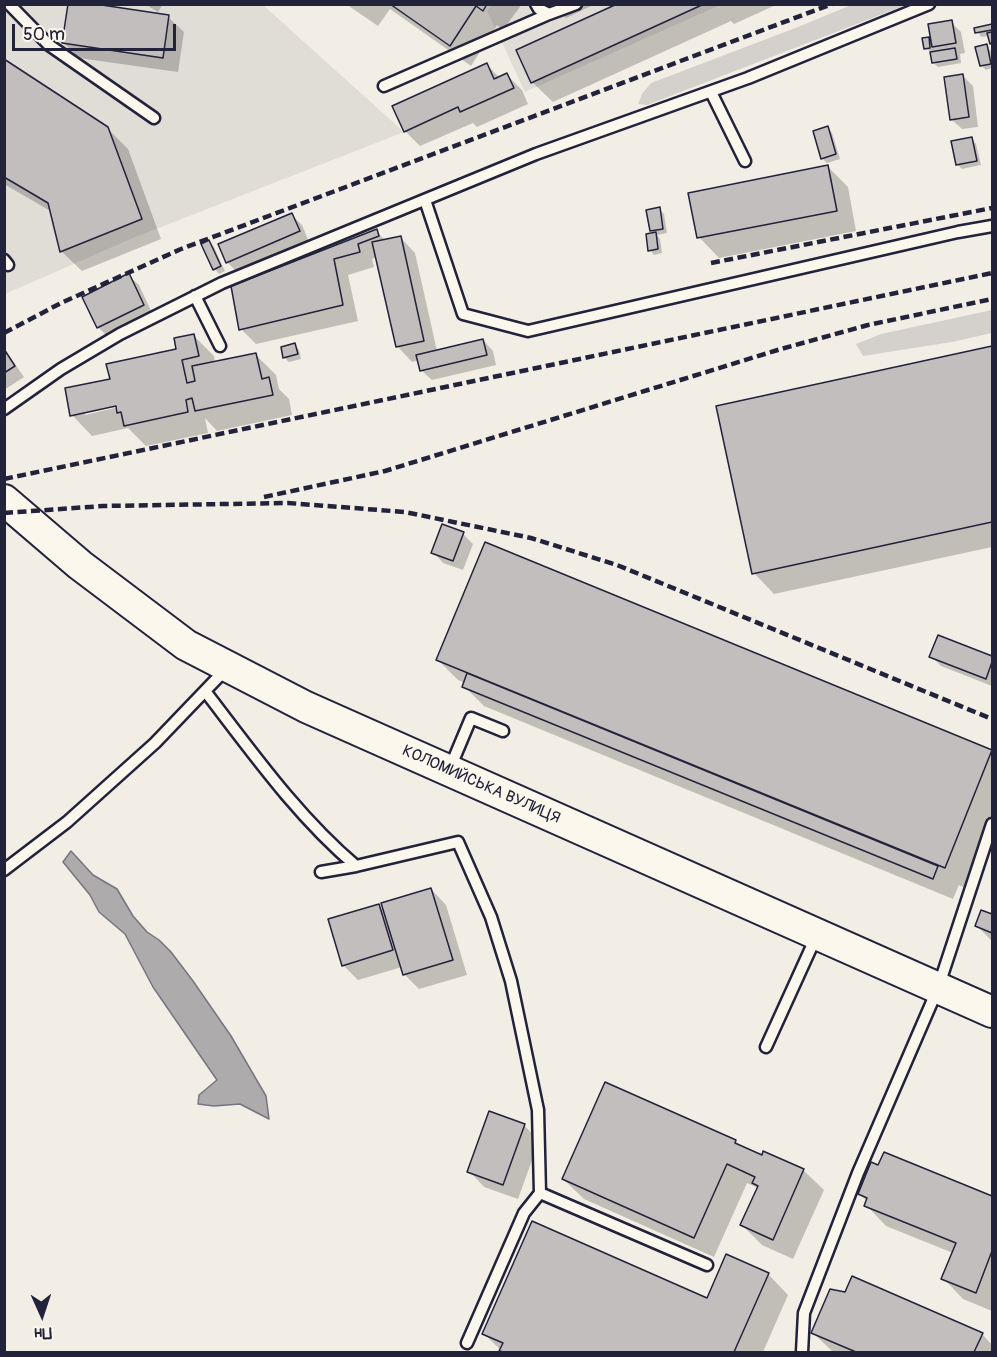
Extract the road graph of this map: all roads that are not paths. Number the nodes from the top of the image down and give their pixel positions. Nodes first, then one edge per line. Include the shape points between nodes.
1 (9, 4) edge
2 (536, 4) edge
3 (576, 4) edge
4 (929, 4) edge
5 (549, 14) junction
6 (384, 86) dead end
7 (711, 92) junction
8 (154, 118) dead end
9 (745, 161) dead end
10 (425, 200) junction
11 (993, 226) edge
12 (195, 296) junction
13 (220, 346) dead end
14 (4, 409) edge
15 (4, 500) edge
16 (228, 667) junction
17 (205, 691) junction
18 (503, 731) dead end
19 (449, 771) junction
20 (993, 824) edge
21 (356, 866) junction
22 (4, 870) edge
23 (321, 872) dead end
24 (818, 934) junction
25 (938, 988) junction
26 (993, 1012) edge
27 (766, 1047) dead end
28 (540, 1193) junction
29 (707, 1265) dead end
30 (467, 1343) dead end
31 (802, 1353) edge

1 - 8 lane via 49,45
2 - 5 lane
3 - 5 lane
4 - 7 lane
5 - 6 lane
7 - 9 lane
7 - 10 lane via 536,154
10 - 11 lane via 463,314 528,332
10 - 12 lane
12 - 13 lane
12 - 14 lane via 120,333
15 - 16 street, КОЛОМИЙСЬКА ВУЛИЦЯ via 80,566 168,632
16 - 17 lane
16 - 19 street, КОЛОМИЙСЬКА ВУЛИЦЯ
17 - 21 lane via 273,778 331,844
17 - 22 lane via 155,743 67,822
18 - 19 lane via 471,718
19 - 24 street, КОЛОМИЙСЬКА ВУЛИЦЯ
20 - 25 lane
21 - 23 lane
21 - 28 lane via 458,842 490,917 511,981 538,1110
24 - 25 street, КОЛОМИЙСЬКА ВУЛИЦЯ
24 - 27 lane
25 - 26 street, КОЛОМИЙСЬКА ВУЛИЦЯ
25 - 31 lane via 858,1173 804,1312
28 - 29 lane
28 - 30 lane via 524,1213

